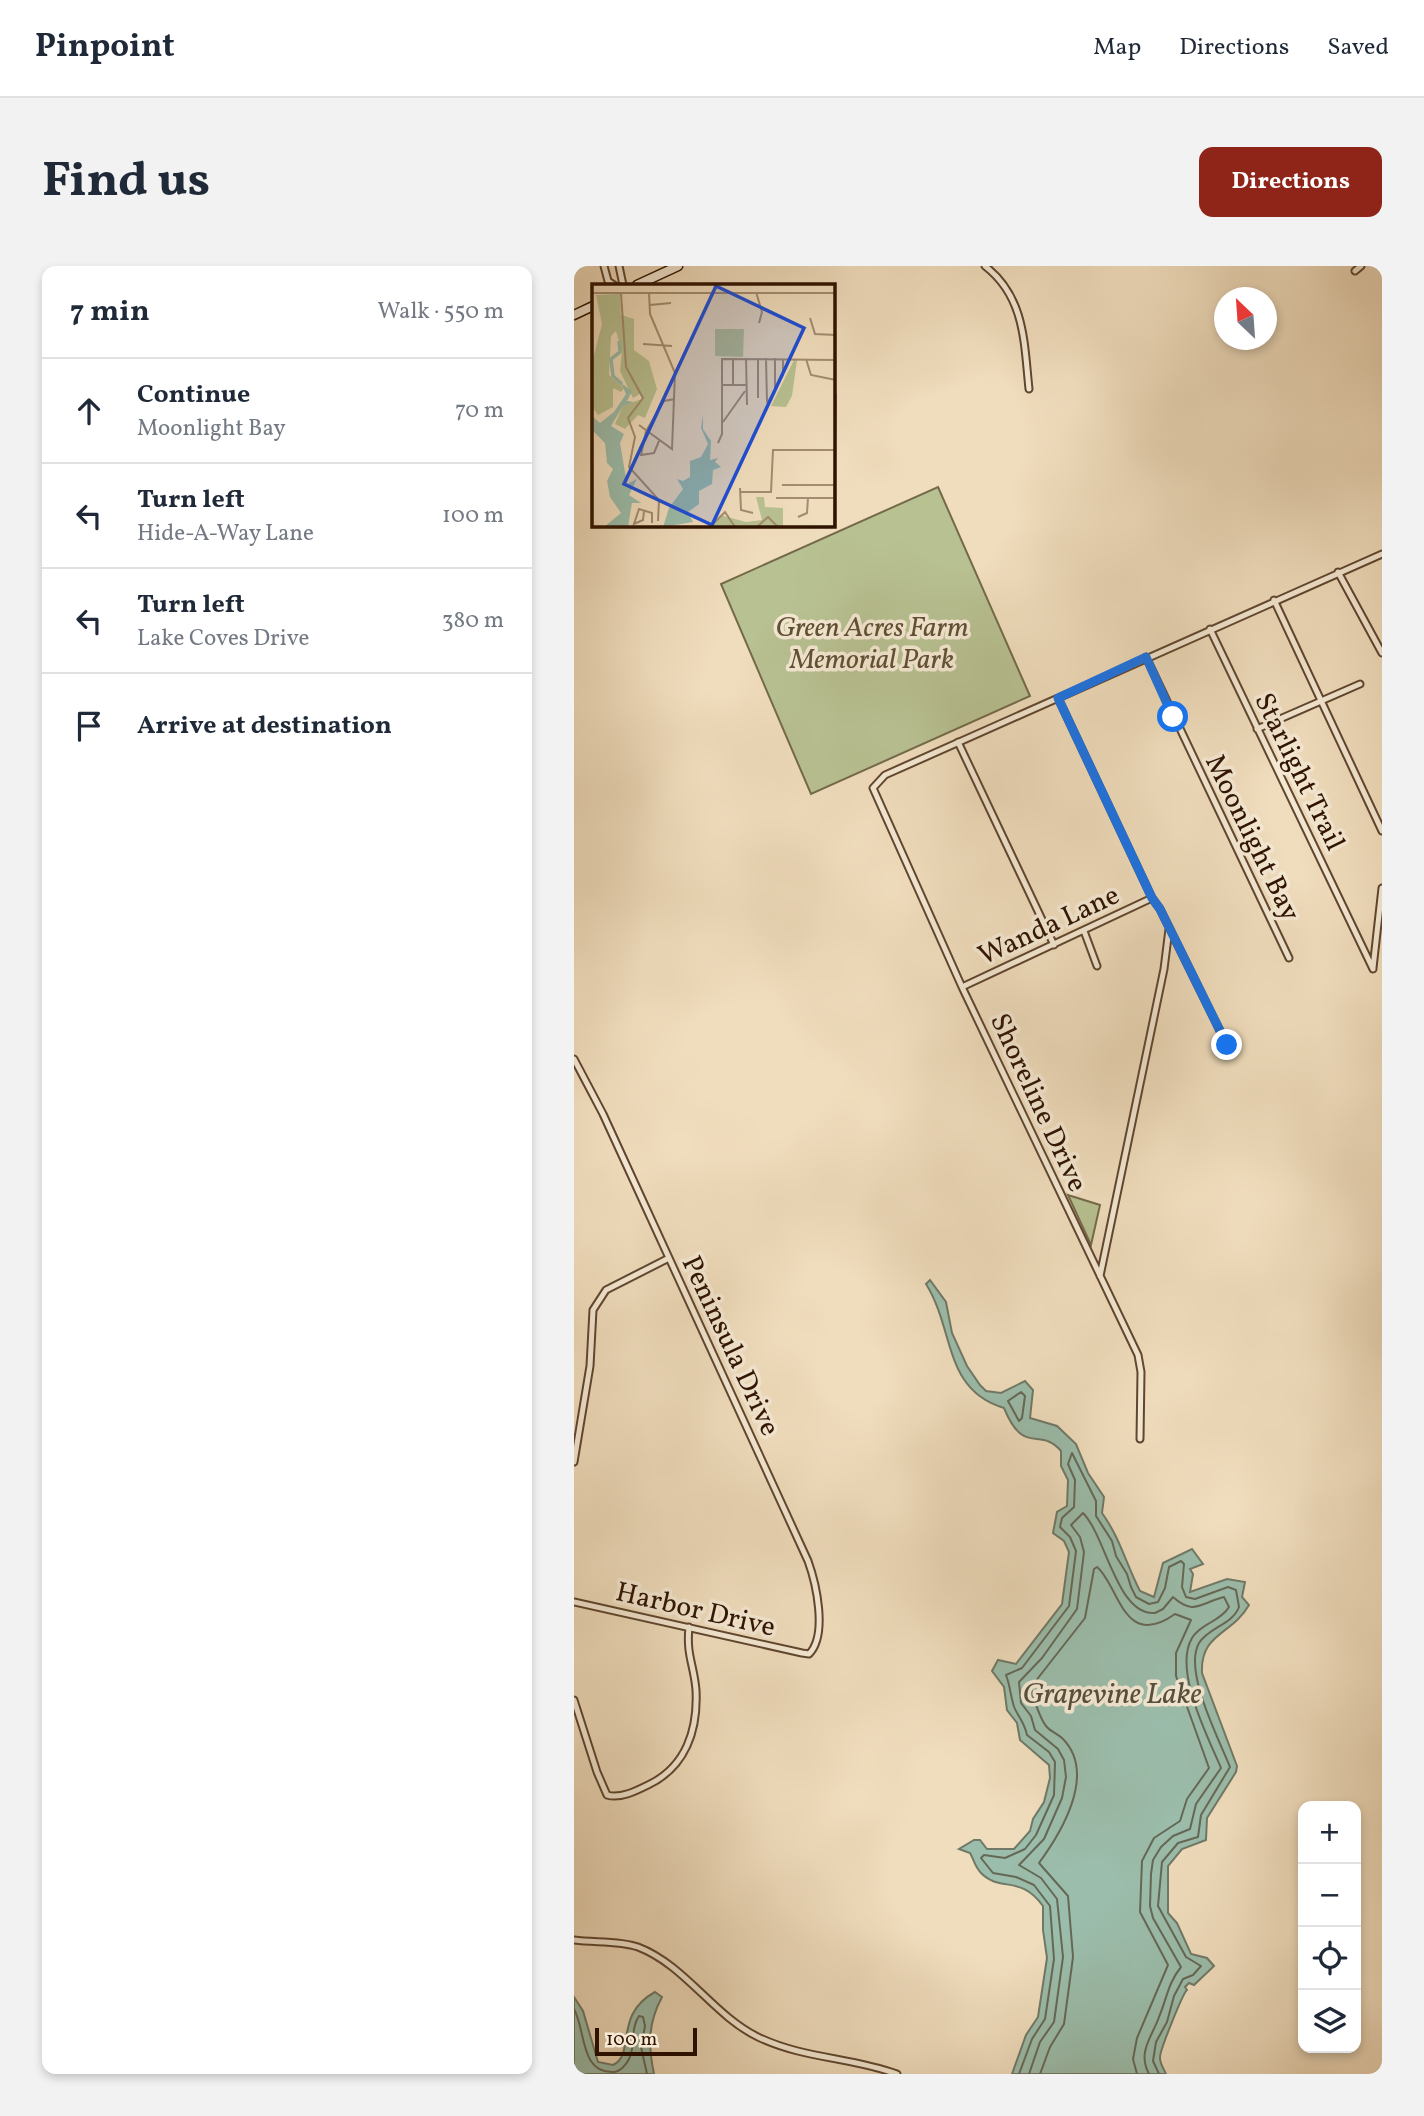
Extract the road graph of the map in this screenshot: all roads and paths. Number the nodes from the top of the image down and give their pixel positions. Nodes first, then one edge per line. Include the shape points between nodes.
1 (604, 266) edge
2 (619, 266) edge
3 (678, 266) edge
4 (985, 266) edge
5 (1362, 266) edge
6 (1355, 271) dead end
7 (612, 284) edge
8 (623, 284) edge
9 (638, 284) edge
10 (592, 306) edge
11 (574, 315) edge
12 (1029, 389) dead end
13 (1382, 554) edge
14 (1338, 572) junction
15 (1274, 600) junction
16 (1210, 629) junction
17 (1382, 653) edge
18 (1146, 657) junction
19 (1360, 684) dead end
20 (1058, 698) junction
21 (1323, 702) junction
22 (1257, 729) junction
23 (958, 742) junction
24 (1382, 831) edge
25 (1382, 888) edge
26 (1152, 898) junction
27 (1169, 928) junction
28 (1084, 931) junction
29 (1054, 945) junction
30 (1289, 958) dead end
31 (1097, 966) dead end
32 (962, 986) junction
33 (1227, 1045) dead end
34 (575, 1062) edge
35 (669, 1258) junction
36 (1100, 1276) junction
37 (1140, 1439) dead end
38 (574, 1462) edge
39 (574, 1602) edge
40 (690, 1627) junction
41 (809, 1654) joint
42 (574, 1700) edge
43 (574, 1940) edge
44 (897, 2074) edge

1 - 7 street
2 - 8 street
3 - 9 street
4 - 12 street via 1004,284 1020,313
5 - 6 street
10 - 11 street
13 - 14 street
14 - 15 street
14 - 17 street
15 - 16 street
15 - 21 street
16 - 18 street
16 - 22 street, Starlight Trail
18 - 20 street
18 - 30 street, Moonlight Bay
19 - 21 street
20 - 23 street
20 - 26 street
21 - 22 street
21 - 24 street
22 - 25 street, Starlight Trail via 1373,969
23 - 29 street
23 - 32 street, Shoreline Drive via 883,776 873,789
26 - 27 street
26 - 28 street, Wanda Lane
27 - 33 street
27 - 36 street
28 - 29 street, Wanda Lane
28 - 31 street
29 - 32 street, Wanda Lane
32 - 36 street, Shoreline Drive
34 - 35 street, Peninsula Drive
35 - 38 street via 606,1290 593,1310 590,1366
35 - 41 street, Peninsula Drive via 817,1585 816,1642
36 - 37 street, Shoreline Drive via 1141,1364
39 - 40 street, Harbor Drive
40 - 41 street, Harbor Drive
40 - 42 street via 687,1647 696,1688 692,1737 678,1763 656,1781 630,1793 607,1794
43 - 44 street via 645,1950 739,2024 774,2043 816,2058

